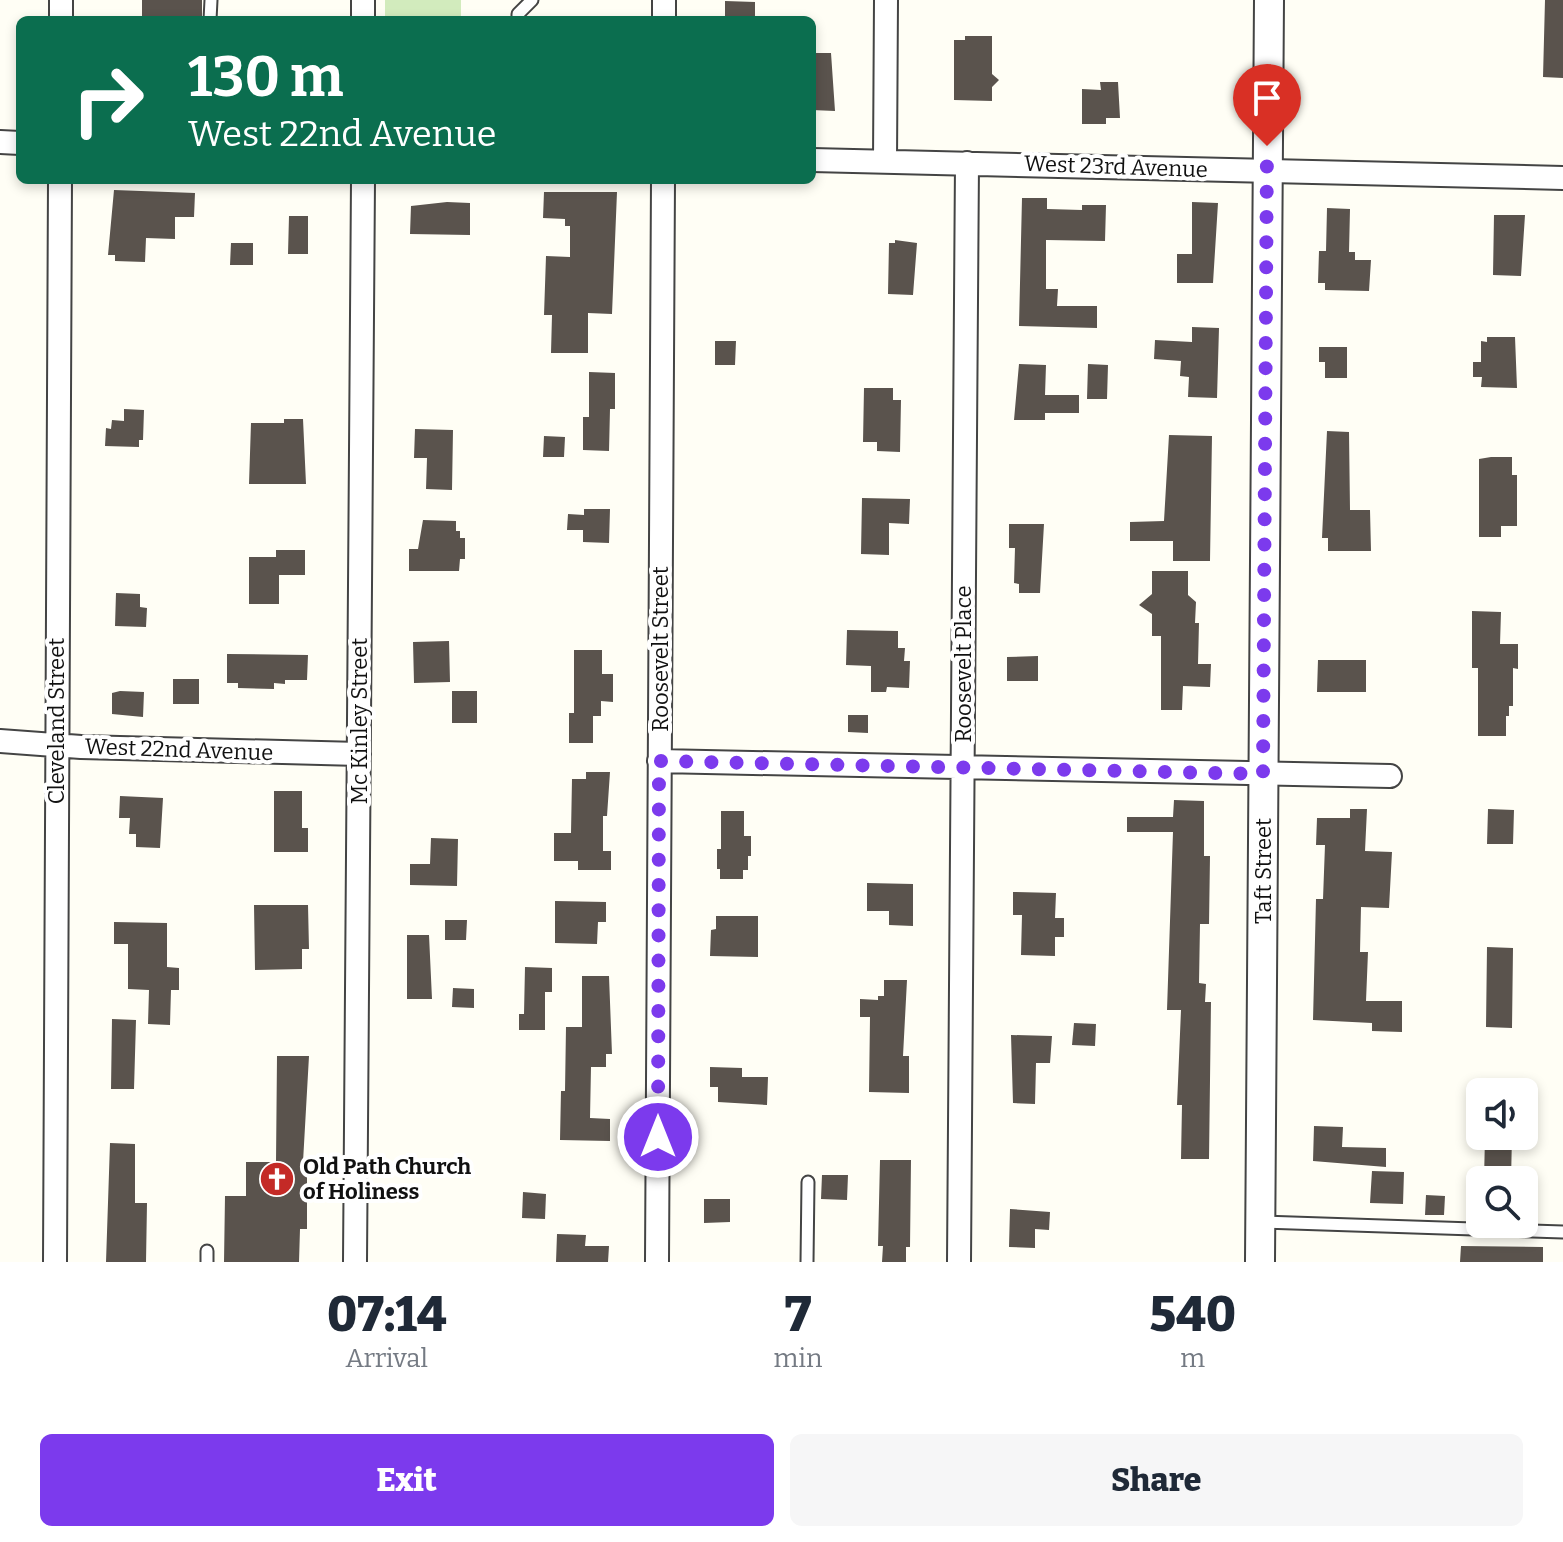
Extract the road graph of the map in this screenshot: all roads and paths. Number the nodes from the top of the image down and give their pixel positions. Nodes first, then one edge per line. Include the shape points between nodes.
1 (532, 0) edge
2 (886, 0) edge
3 (1269, 0) edge
4 (518, 16) edge
5 (816, 160) edge
6 (885, 161) junction
7 (967, 163) junction
8 (1267, 170) junction
9 (1563, 178) edge
10 (60, 184) edge
11 (363, 184) edge
12 (663, 184) edge
13 (0, 741) edge
14 (56, 745) junction
15 (359, 754) junction
16 (659, 761) junction
17 (963, 767) junction
18 (1263, 774) junction
19 (1390, 776) dead end
20 (808, 1182) dead end
21 (1260, 1222) junction
22 (1563, 1232) edge
23 (55, 1262) edge
24 (355, 1262) edge
25 (657, 1262) edge
26 (807, 1262) edge
27 (959, 1262) edge
28 (1260, 1262) edge

1 - 4 lane
2 - 6 street
3 - 8 street, Taft Street
5 - 6 street, West 23rd Avenue
6 - 7 street, West 23rd Avenue
7 - 8 street, West 23rd Avenue
7 - 17 street, Roosevelt Place
8 - 9 street, West 23rd Avenue
8 - 18 street, Taft Street
10 - 14 street, Cleveland Street
11 - 15 street, Mc Kinley Street
12 - 16 street, Roosevelt Street
13 - 14 street, West 22nd Avenue
14 - 15 street, West 22nd Avenue
14 - 23 street, Cleveland Street
15 - 24 street, Mc Kinley Street
16 - 17 street
16 - 25 street, Roosevelt Street
17 - 18 street
17 - 27 street, Roosevelt Place
18 - 19 street
18 - 21 street, Taft Street
20 - 26 lane
21 - 22 lane
21 - 28 street, Taft Street

